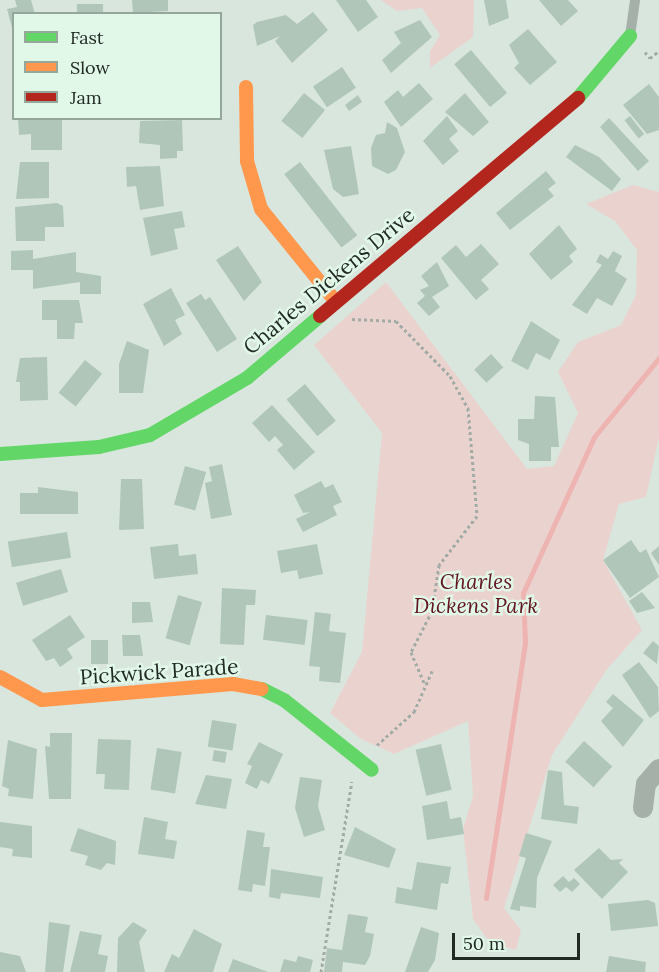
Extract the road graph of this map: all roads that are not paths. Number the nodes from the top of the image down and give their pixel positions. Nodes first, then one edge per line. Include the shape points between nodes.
1 (635, 0) edge
2 (630, 36) joint
3 (246, 87) dead end
4 (336, 302) junction
5 (0, 454) edge
6 (0, 677) edge
7 (659, 769) edge
8 (372, 770) dead end
9 (643, 808) dead end

1 - 2 lane
2 - 4 street, Charles Dickens Drive via 594,84
3 - 4 street via 247,161 261,209
4 - 5 street, Charles Dickens Drive via 247,378 150,435 99,447
6 - 8 street, Pickwick Parade via 42,700 233,684 259,688 284,700
7 - 9 street via 646,784

